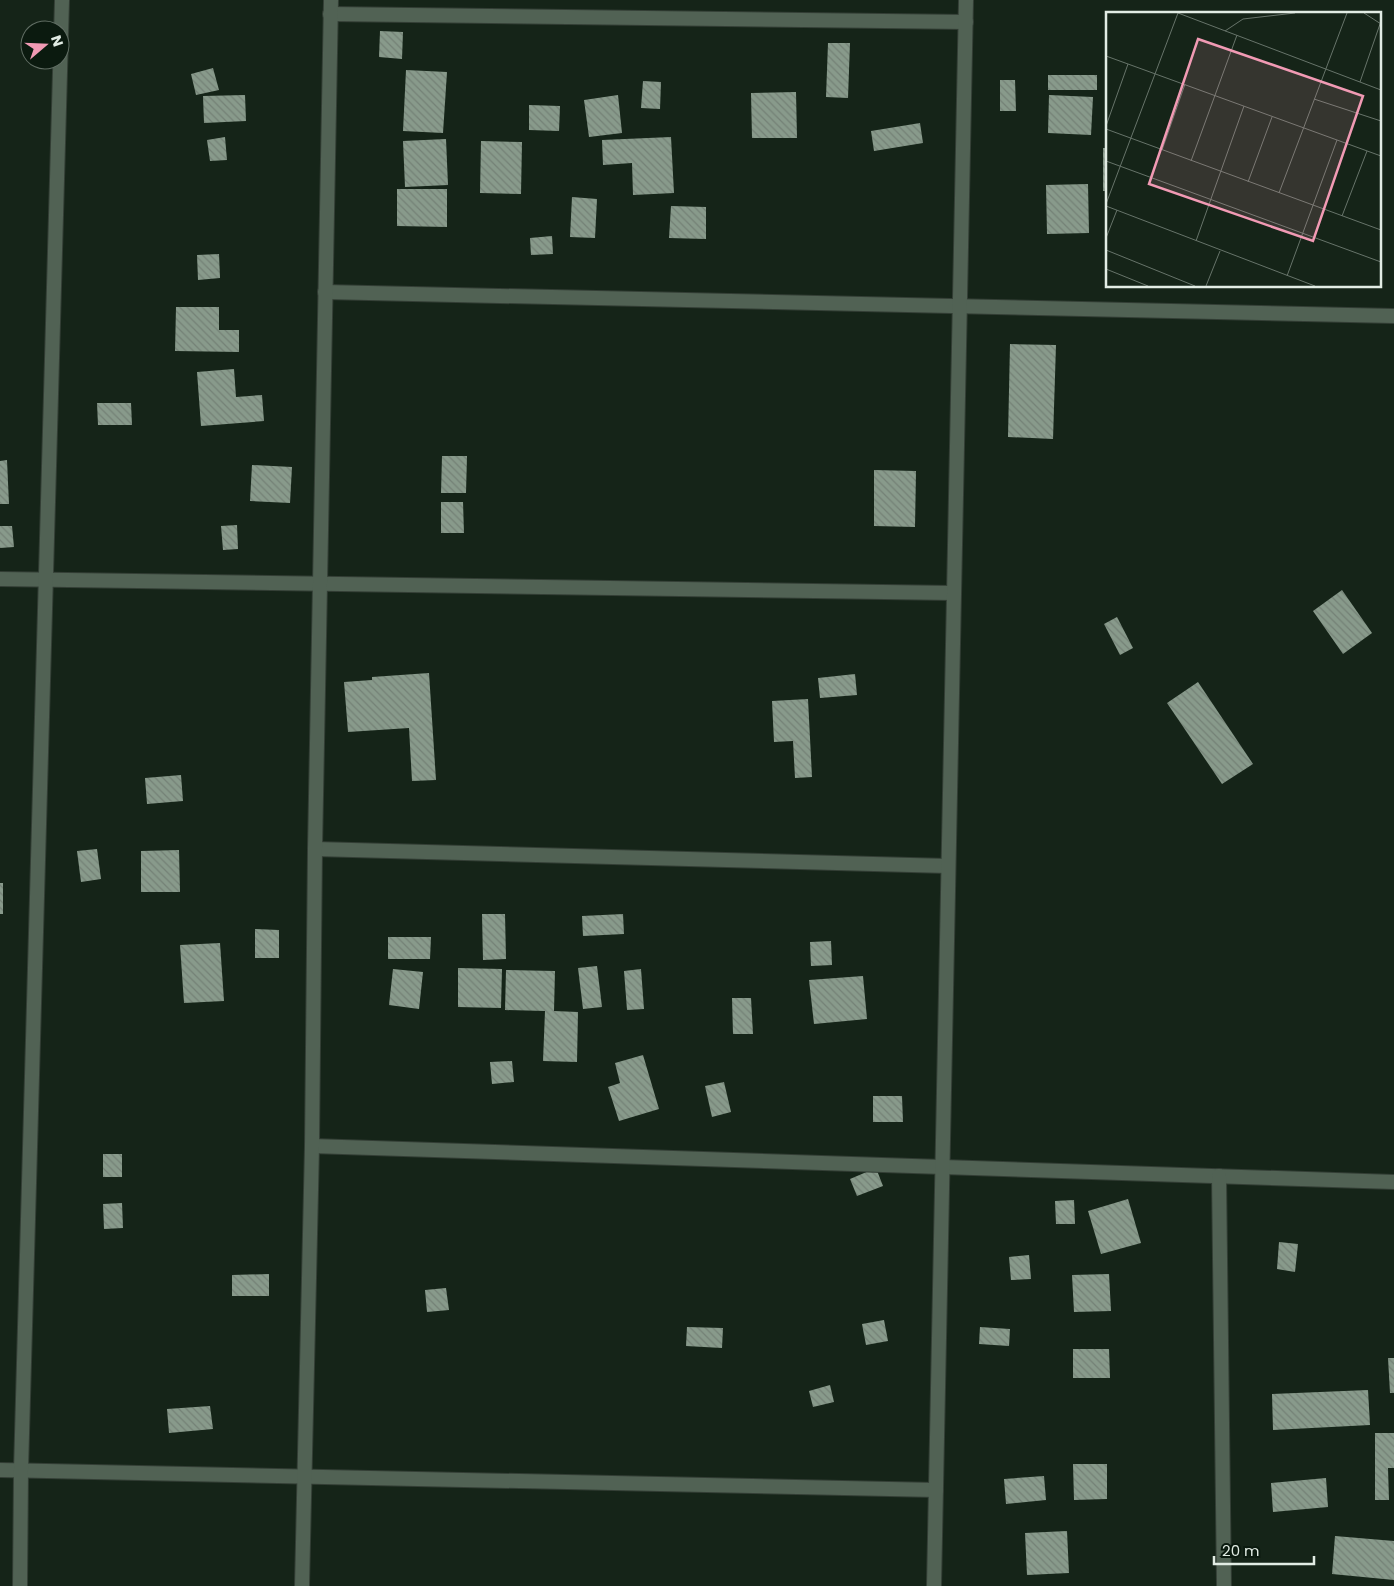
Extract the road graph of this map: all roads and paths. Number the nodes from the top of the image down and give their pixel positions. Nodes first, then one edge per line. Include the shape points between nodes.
1 (62, 0) edge
2 (966, 0) edge
3 (331, 7) edge
4 (966, 22) junction
5 (325, 292) junction
6 (960, 306) junction
7 (1394, 316) edge
8 (0, 579) edge
9 (47, 580) junction
10 (320, 584) junction
11 (953, 593) junction
12 (315, 849) junction
13 (948, 866) junction
14 (312, 1146) junction
15 (942, 1167) junction
16 (1219, 1176) junction
17 (1394, 1182) edge
18 (0, 1470) edge
19 (20, 1470) junction
20 (303, 1476) junction
21 (936, 1490) junction
22 (20, 1586) edge
23 (302, 1586) edge
24 (934, 1586) edge
25 (1224, 1586) edge

1 - 9 street
2 - 4 street
3 - 4 street
3 - 5 street
4 - 6 street
5 - 6 street
5 - 10 street
6 - 7 street
6 - 11 street
8 - 9 street
9 - 10 street
9 - 19 street
10 - 11 street
10 - 12 street
11 - 13 street
12 - 13 street
12 - 14 street
13 - 15 street
14 - 15 street
14 - 20 street
15 - 16 street
15 - 21 street
16 - 17 street
16 - 25 street
18 - 19 street
19 - 20 street
19 - 22 street
20 - 21 street
20 - 23 street
21 - 24 street

